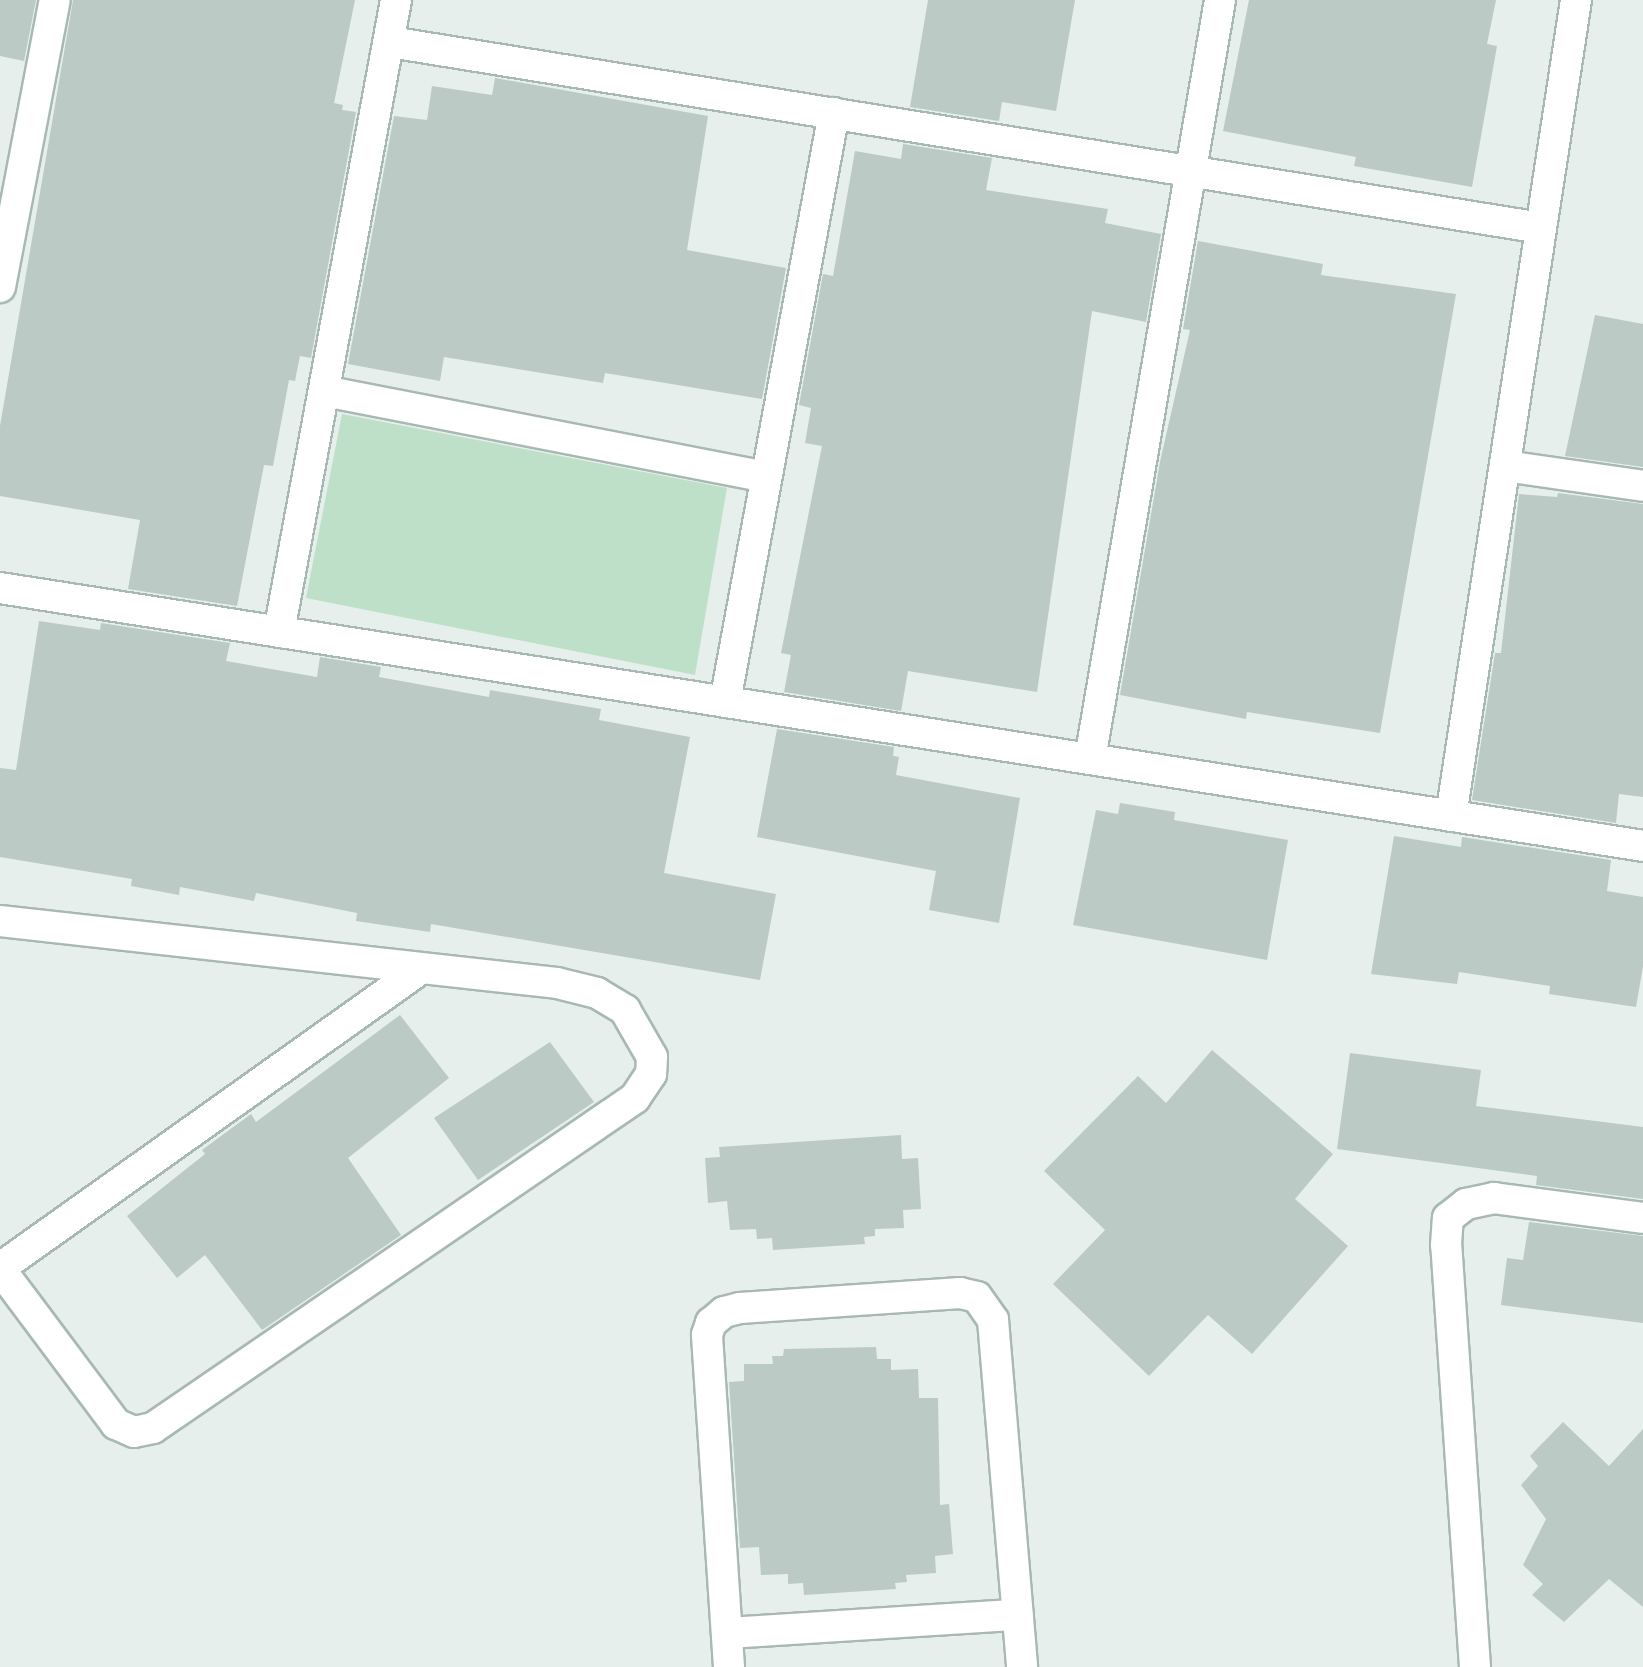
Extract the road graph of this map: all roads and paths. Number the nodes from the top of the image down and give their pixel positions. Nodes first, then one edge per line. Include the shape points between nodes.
1 (54, 0) edge
2 (396, 0) edge
3 (1220, 0) edge
4 (1576, 0) edge
5 (390, 42) junction
6 (834, 114) junction
7 (1191, 172) junction
8 (1541, 228) junction
9 (0, 287) edge
10 (324, 391) junction
11 (1505, 466) junction
12 (766, 477) junction
13 (1643, 486) edge
14 (0, 588) edge
15 (279, 632) junction
16 (725, 702) junction
17 (1090, 759) junction
18 (1450, 816) junction
19 (1643, 846) edge
20 (0, 921) edge
21 (420, 970) junction
22 (1643, 1218) edge
23 (0, 1269) edge
24 (1017, 1616) junction
25 (727, 1634) junction
26 (729, 1667) edge
27 (1022, 1667) edge
28 (1475, 1667) edge

1 - 9 street
2 - 5 street
3 - 7 street
4 - 8 street
5 - 6 street
5 - 10 street
6 - 7 street
6 - 12 street
7 - 8 street
7 - 17 street
8 - 11 street
10 - 12 street
10 - 15 street
11 - 13 street
11 - 18 street
12 - 16 street
14 - 15 street
15 - 16 street
16 - 17 street
17 - 18 street
18 - 19 street
20 - 21 street
21 - 23 street
21 - 23 street via 597,993 625,1010 644,1038 652,1057 646,1087 153,1428 134,1432 116,1424
22 - 28 street via 1494,1198 1466,1204 1448,1218
24 - 25 street
24 - 25 street via 993,1320 977,1297 960,1293 740,1308 712,1323 707,1335
24 - 27 street
25 - 26 street

